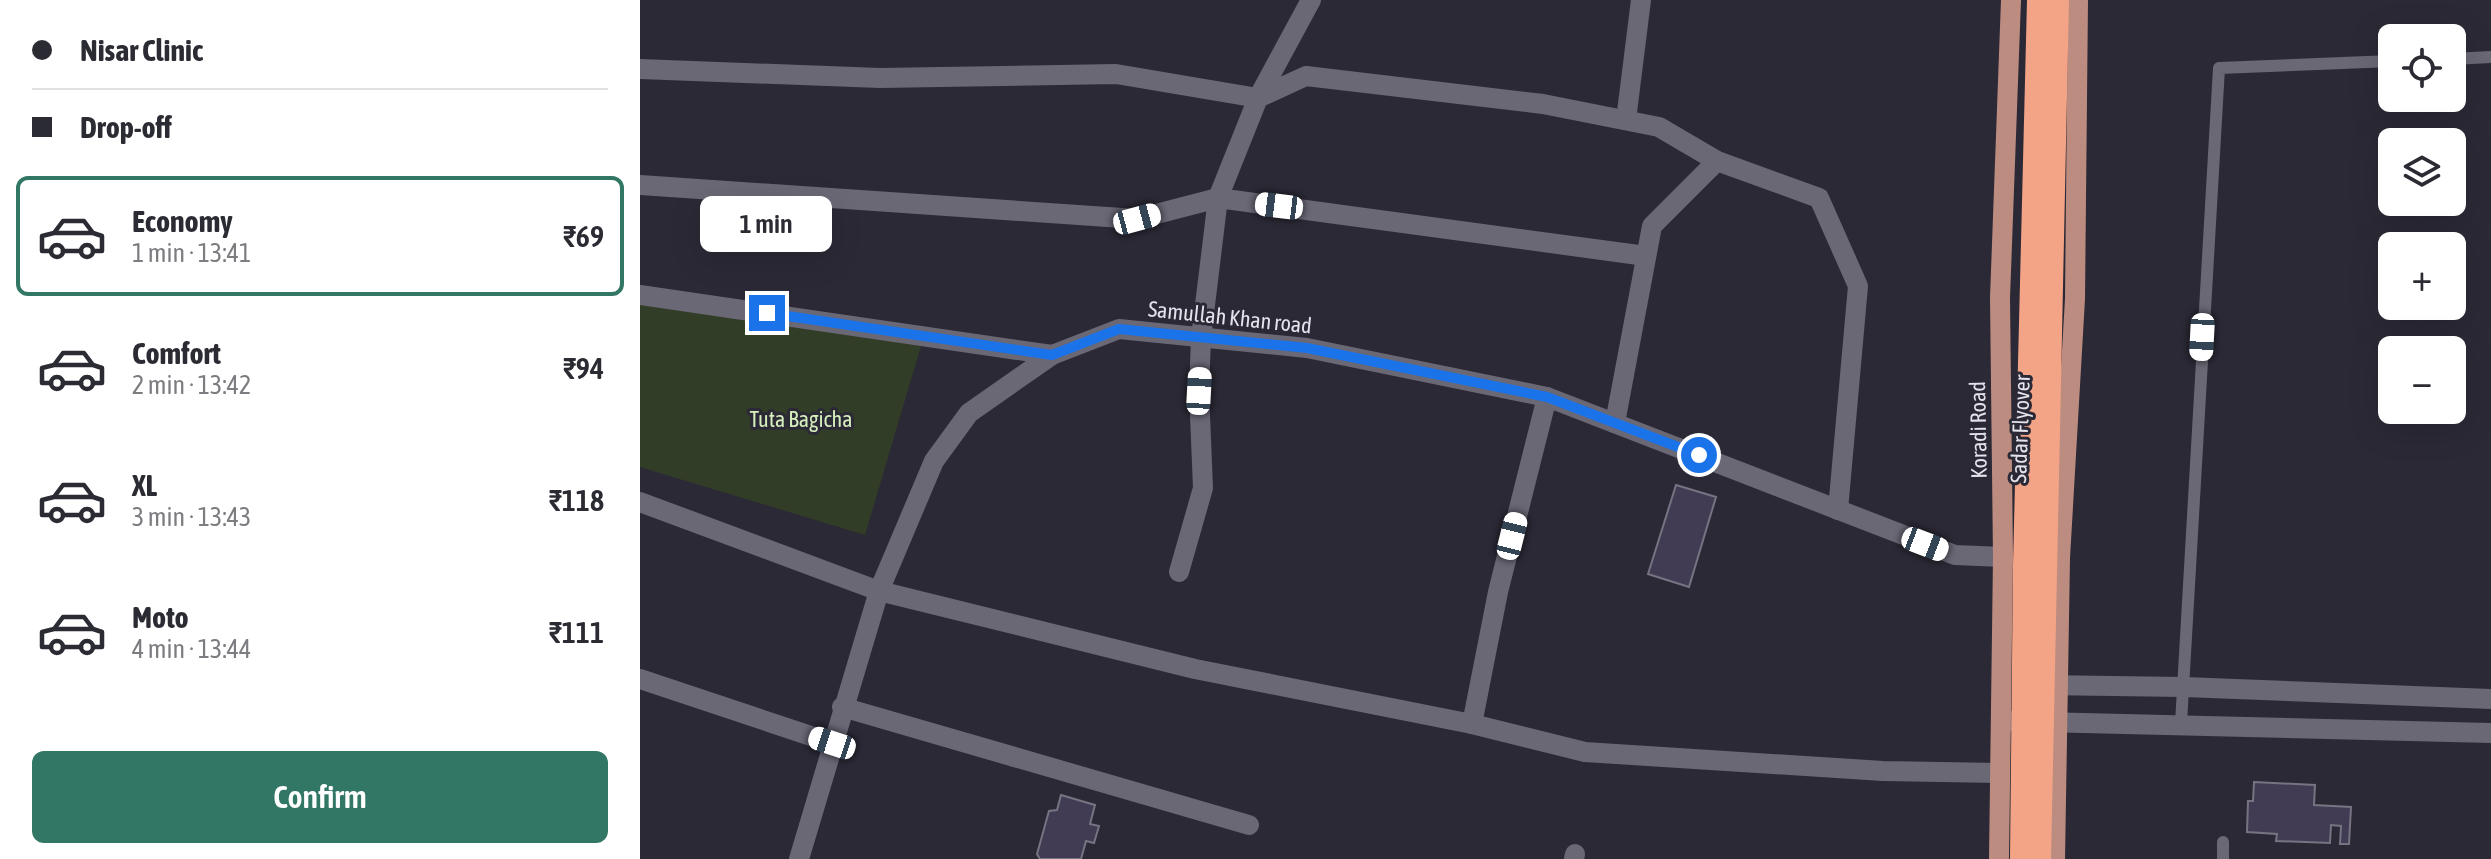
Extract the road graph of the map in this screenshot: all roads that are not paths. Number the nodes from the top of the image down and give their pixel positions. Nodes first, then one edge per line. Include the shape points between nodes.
1 (1311, 0) edge
2 (1641, 0) edge
3 (2011, 0) edge
4 (2039, 0) edge
5 (2057, 0) edge
6 (2078, 0) edge
7 (2491, 57) edge
8 (2466, 58) edge
9 (2378, 62) edge
10 (640, 69) edge
11 (1258, 98) junction
12 (1626, 120) junction
13 (1717, 161) junction
14 (640, 185) edge
15 (1218, 198) junction
16 (1646, 256) junction
17 (640, 295) edge
18 (1201, 338) junction
19 (1052, 355) junction
20 (1547, 397) junction
21 (1615, 423) junction
22 (640, 502) edge
23 (1838, 510) junction
24 (2003, 557) junction
25 (1179, 572) dead end
26 (879, 591) junction
27 (640, 679) edge
28 (2002, 685) junction
29 (2060, 686) junction
30 (2184, 687) junction
31 (2491, 699) edge
32 (842, 707) junction
33 (2001, 721) junction
34 (2059, 723) junction
35 (2181, 723) junction
36 (1472, 724) junction
37 (2491, 733) edge
38 (832, 743) junction
39 (1999, 773) junction
40 (1249, 825) dead end
41 (2223, 842) dead end
42 (799, 859) edge
43 (1999, 859) edge
44 (2022, 859) edge
45 (2039, 859) edge
46 (2055, 859) edge
47 (2223, 859) edge

1 - 11 street
2 - 12 street
3 - 24 main road, Koradi Road via 2000,298
4 - 44 highway, Sadar Flyover
5 - 45 highway, Sadar Flyover
6 - 29 main road via 2075,299 2060,558
7 - 8 lane
9 - 30 lane via 2219,68
10 - 11 street via 880,78 1116,74
11 - 12 street via 1306,76 1543,104
11 - 15 street
12 - 13 street via 1659,127
13 - 16 street via 1652,226
13 - 23 street via 1819,198 1858,286
14 - 15 street via 1137,219
15 - 16 street
15 - 18 street
16 - 21 street
17 - 19 street
18 - 19 street, Samullah Khan road via 1119,329
18 - 20 street, Samullah Khan road via 1307,348
18 - 25 street via 1203,488
19 - 26 street, Samullah Khan road via 969,413 934,461
20 - 21 street, Samullah Khan road
20 - 36 street via 1498,592
21 - 23 street, Samullah Khan road
22 - 26 street
23 - 24 street, Samullah Khan road via 1955,555
24 - 28 main road, Koradi Road
26 - 32 street, Samullah Khan road
26 - 36 street via 1195,669
27 - 38 street
28 - 29 street
28 - 33 main road, Koradi Road
29 - 30 street
29 - 34 main road
30 - 31 street
30 - 35 lane
32 - 38 street, Samullah Khan road
32 - 40 street
33 - 34 street
33 - 39 main road, Koradi Road
34 - 35 street
34 - 46 main road
35 - 37 street
36 - 39 street via 1585,752
38 - 42 street, Samullah Khan road
39 - 43 main road, Koradi Road
41 - 47 lane

